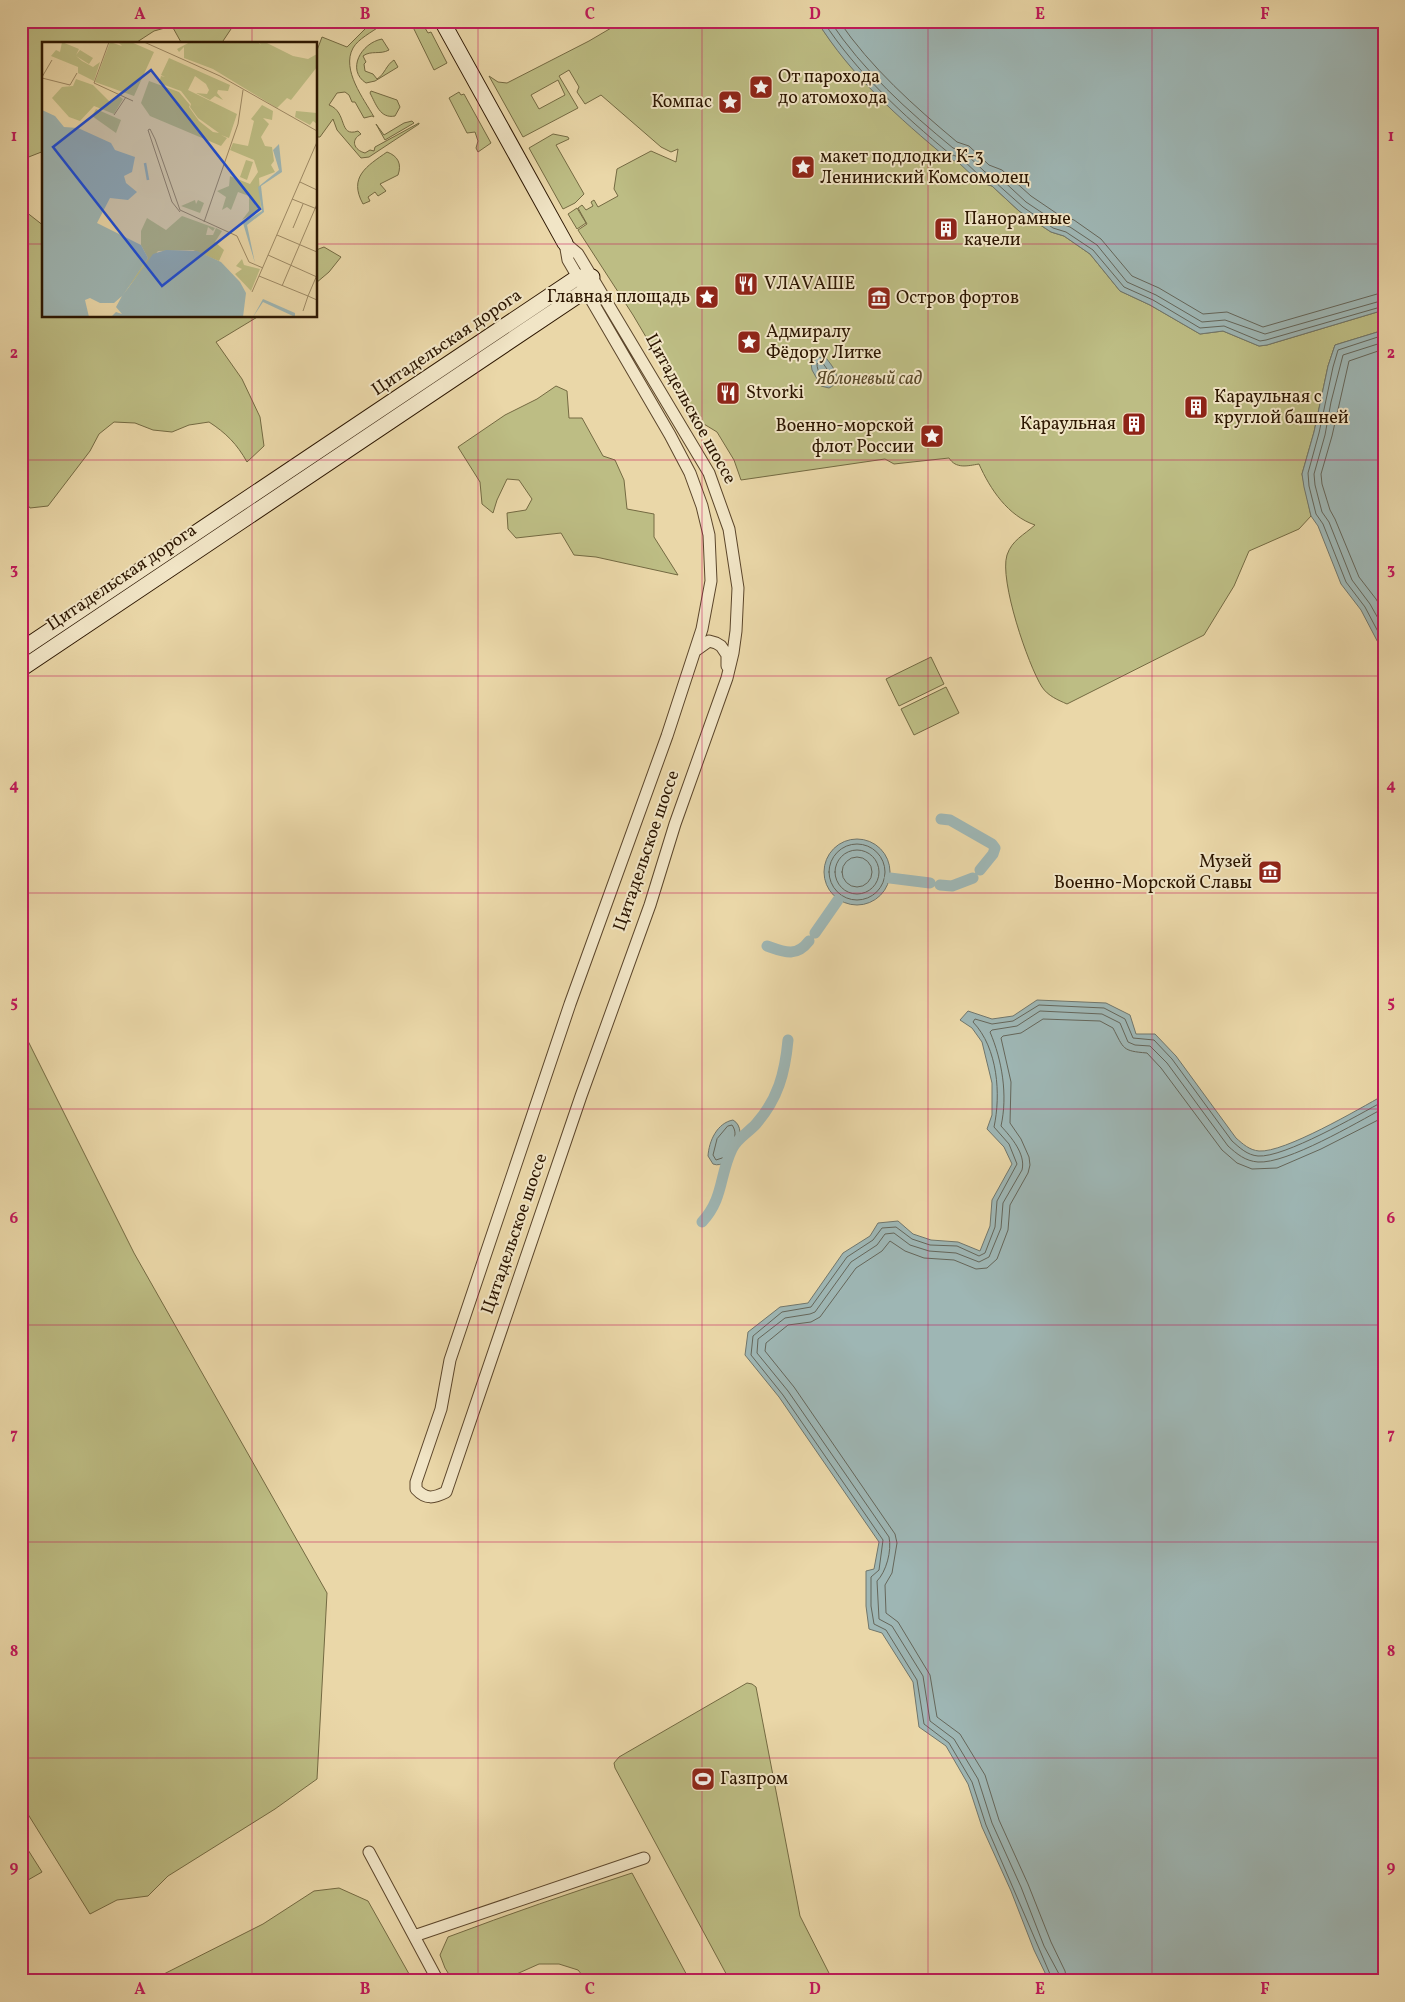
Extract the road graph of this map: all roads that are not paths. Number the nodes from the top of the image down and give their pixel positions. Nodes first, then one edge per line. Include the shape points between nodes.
1 (442, 21) edge
2 (565, 243) joint
3 (586, 281) junction
4 (21, 650) edge
5 (695, 651) junction
6 (21, 669) edge
7 (727, 678) junction
8 (370, 1852) dead end
9 (644, 1858) dead end
10 (414, 1936) junction
11 (438, 1981) edge

1 - 2 street, Цитадельское шоссе
2 - 3 street, Цитадельское шоссе via 568,260
3 - 4 street, Цитадельская дорога
3 - 5 street, Цитадельское шоссе via 690,473 702,506 709,536 711,581
3 - 6 street, Цитадельская дорога
3 - 7 street, Цитадельское шоссе via 699,456 718,494 729,528 738,588 733,653
5 - 7 street via 709,641 721,646 727,655
5 - 7 street, Цитадельское шоссе via 570,1004 450,1360 441,1409 416,1482 416,1489 427,1498 446,1492
8 - 10 street
9 - 10 street
10 - 11 street

